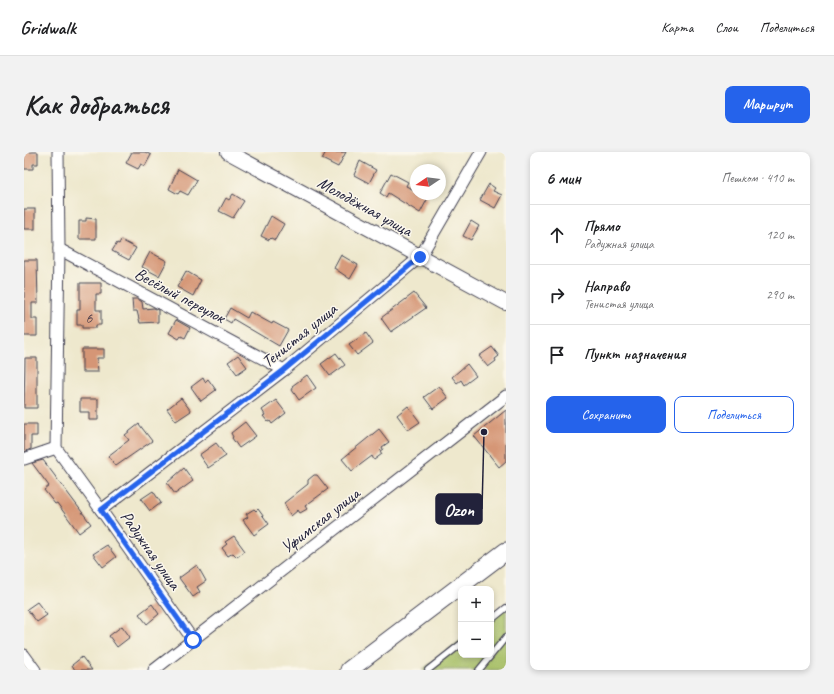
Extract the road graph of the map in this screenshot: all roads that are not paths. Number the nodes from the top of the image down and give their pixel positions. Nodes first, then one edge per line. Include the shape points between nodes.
1 (58, 152) edge
2 (228, 152) edge
3 (481, 152) edge
4 (60, 249) junction
5 (420, 257) junction
6 (506, 303) edge
7 (284, 370) junction
8 (506, 396) edge
9 (56, 448) junction
10 (24, 459) edge
11 (101, 510) junction
12 (506, 551) edge
13 (506, 608) edge
14 (494, 618) edge
15 (506, 637) edge
16 (193, 640) junction
17 (458, 646) edge
18 (24, 655) edge
19 (35, 670) edge
20 (154, 670) edge
21 (349, 670) edge
22 (428, 670) edge
23 (479, 670) edge

1 - 4 street
2 - 5 street, Молодёжная улица
3 - 5 street, Тенистая улица
4 - 7 street, Весёлый переулок
4 - 9 street
5 - 6 street, Молодёжная улица
5 - 7 street, Тенистая улица
7 - 11 street, Тенистая улица
8 - 16 street, Уфимская улица
9 - 10 street
9 - 11 street, Радужная улица
11 - 16 street, Радужная улица
12 - 21 main road
13 - 14 lane
15 - 23 lane
16 - 20 street, Уфимская улица
17 - 22 lane
18 - 19 street

